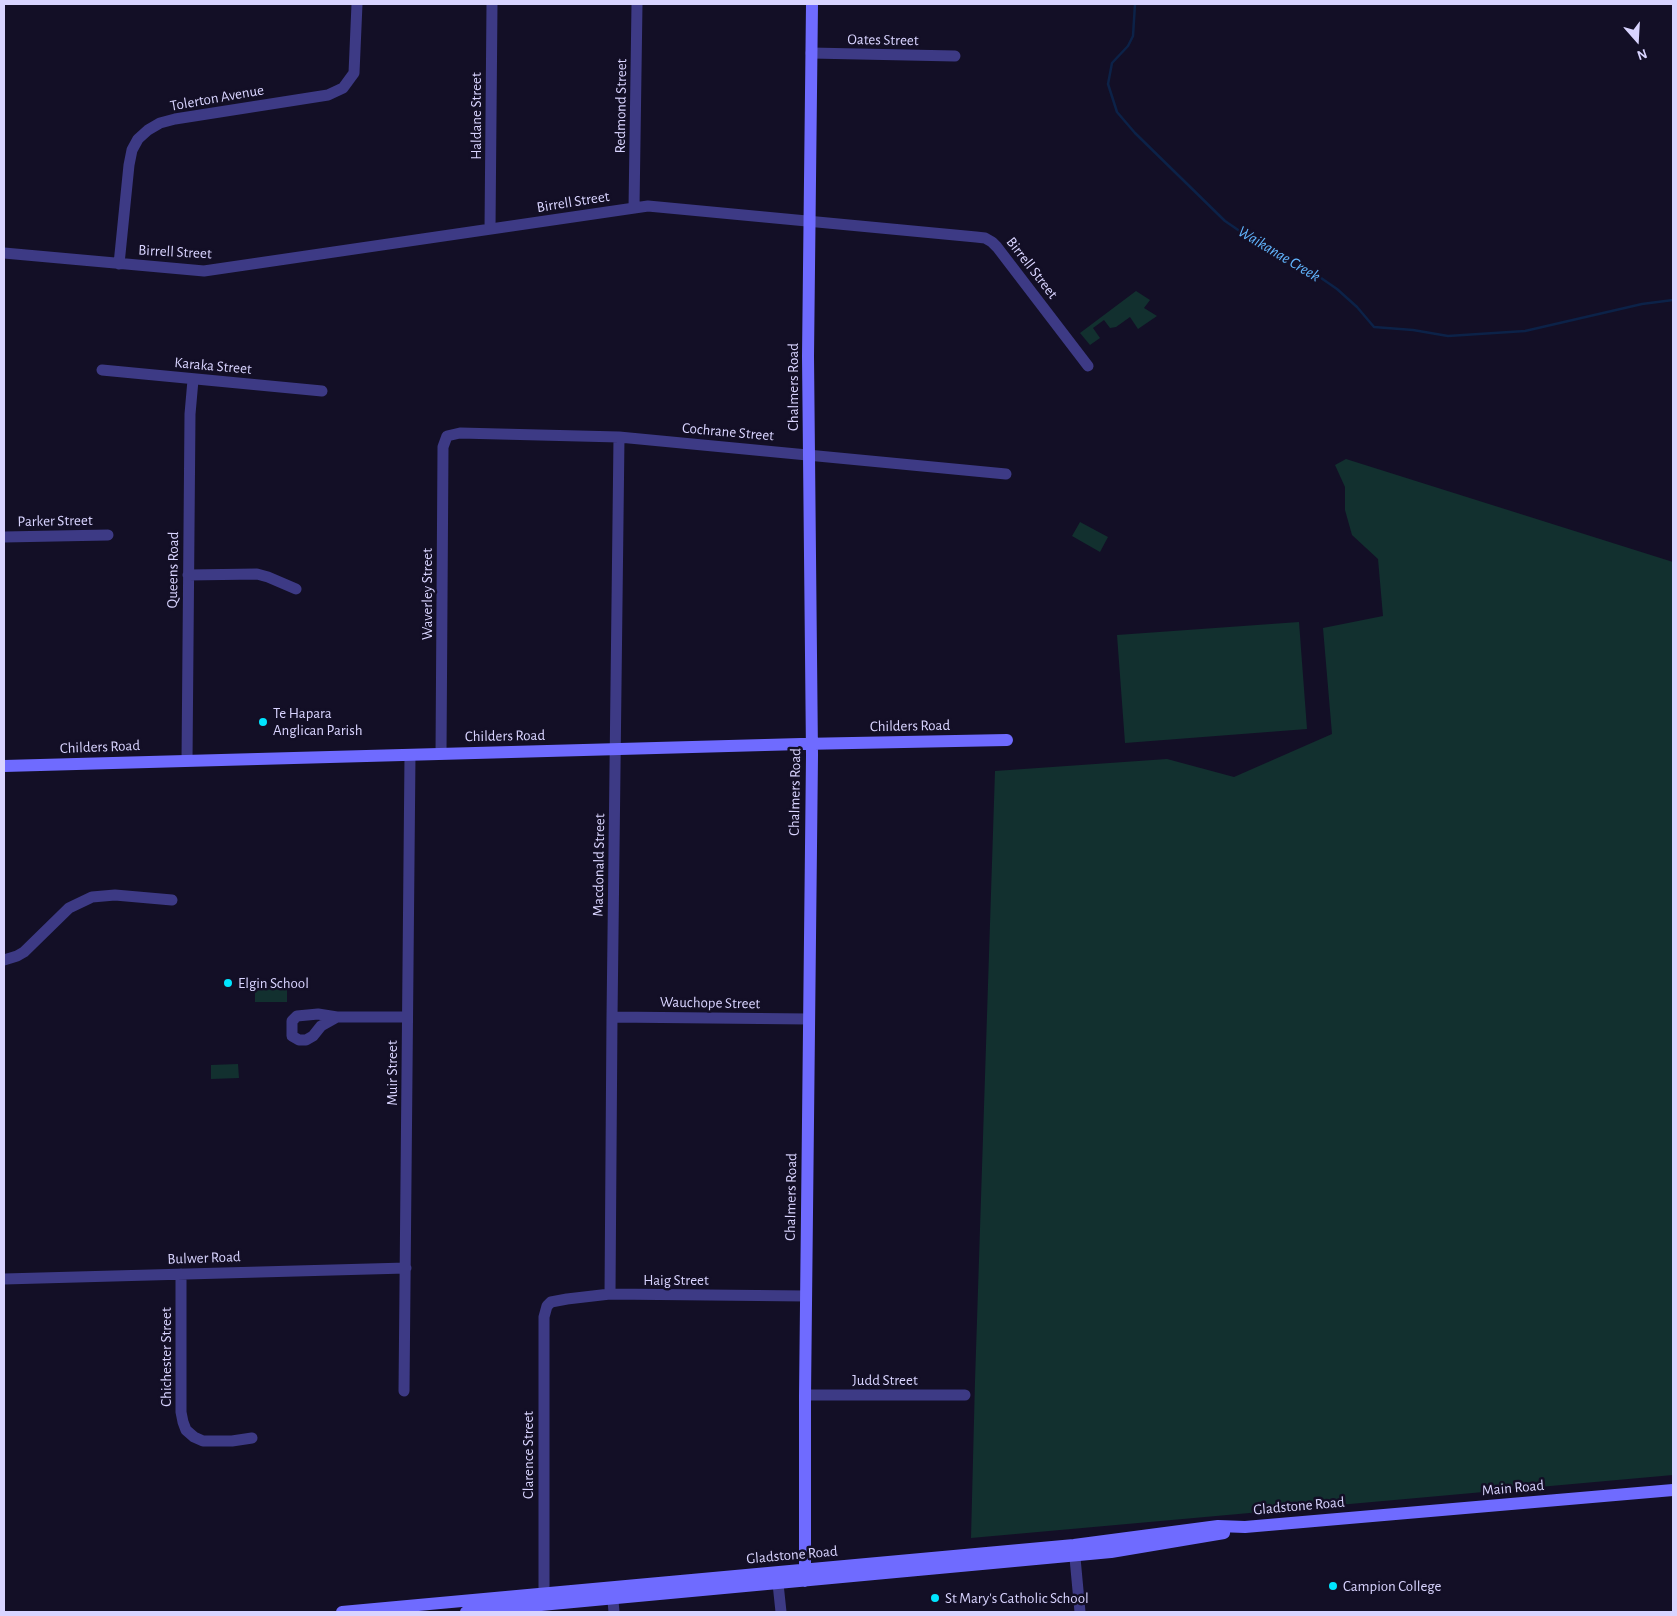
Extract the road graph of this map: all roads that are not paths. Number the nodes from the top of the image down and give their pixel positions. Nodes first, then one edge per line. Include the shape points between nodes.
1 (357, 4) edge
2 (492, 4) edge
3 (637, 4) edge
4 (812, 4) edge
5 (811, 53) junction
6 (955, 56) dead end
7 (634, 208) junction
8 (809, 221) junction
9 (490, 229) junction
10 (4, 253) edge
11 (119, 264) junction
12 (1088, 366) dead end
13 (102, 370) dead end
14 (193, 380) junction
15 (322, 391) dead end
16 (447, 436) joint
17 (619, 437) junction
18 (809, 455) junction
19 (1006, 474) dead end
20 (108, 535) dead end
21 (4, 537) edge
22 (188, 575) junction
23 (296, 589) dead end
24 (1007, 740) dead end
25 (812, 744) junction
26 (616, 749) junction
27 (441, 754) junction
28 (410, 755) junction
29 (187, 761) junction
30 (4, 766) edge
31 (172, 900) dead end
32 (4, 960) edge
33 (612, 1016) junction
34 (337, 1017) dead end
35 (407, 1017) junction
36 (809, 1019) junction
37 (406, 1268) junction
38 (181, 1274) junction
39 (4, 1279) edge
40 (610, 1294) junction
41 (806, 1296) junction
42 (548, 1306) joint
43 (404, 1391) dead end
44 (805, 1395) junction
45 (965, 1395) dead end
46 (252, 1438) dead end
47 (1673, 1490) edge
48 (1356, 1518) joint
49 (1075, 1550) junction
50 (804, 1576) junction
51 (778, 1578) junction
52 (612, 1593) junction
53 (543, 1600) junction
54 (342, 1612) edge
55 (466, 1612) edge
56 (614, 1612) edge
57 (781, 1612) edge
58 (1080, 1612) edge

1 - 11 street, Tolerton Avenue via 354,73 343,88 328,95 175,119 160,123 138,139 129,165
2 - 9 street, Haldane Street
3 - 7 street, Redmond Street
4 - 5 street, Chalmers Road
5 - 6 street, Oates Street
5 - 8 street, Chalmers Road
7 - 8 street, Birrell Street via 662,207
7 - 9 street, Birrell Street
8 - 12 street, Birrell Street via 986,238
8 - 18 street, Chalmers Road
9 - 11 street, Birrell Street via 204,271
10 - 11 street, Birrell Street
13 - 14 street, Karaka Street
14 - 15 street, Karaka Street
14 - 22 street, Queens Road
16 - 17 street, Cochrane Street via 460,433
16 - 27 street, Waverley Street via 443,446
17 - 18 street, Cochrane Street
17 - 26 street, Macdonald Street
18 - 19 street, Cochrane Street
18 - 25 street, Chalmers Road
20 - 21 street, Parker Street
22 - 23 street via 257,574
22 - 29 street, Queens Road
24 - 25 street, Childers Road
25 - 26 street, Childers Road
25 - 36 street, Chalmers Road
26 - 27 street, Childers Road
26 - 33 street, Macdonald Street
27 - 28 street, Childers Road
28 - 29 street, Childers Road
28 - 35 street, Muir Street
29 - 30 street, Childers Road
31 - 32 street via 115,895 92,897 69,908 24,952
33 - 36 street, Wauchope Street
33 - 40 street, Macdonald Street
34 - 35 street
35 - 37 street, Muir Street
36 - 41 street, Chalmers Road
37 - 38 street, Bulwer Road
37 - 43 street, Muir Street
38 - 39 street, Bulwer Road
38 - 46 street, Chichester Street via 181,1412 186,1430 203,1440
40 - 41 street, Haig Street
40 - 42 street, Haig Street via 551,1302
41 - 44 street, Chalmers Road
42 - 53 street, Clarence Street via 544,1317
44 - 45 street, Judd Street
44 - 50 street, Chalmers Road
47 - 48 street, Main Road
48 - 49 street, Gladstone Road via 1245,1527 1219,1535 1111,1552
49 - 50 street, Gladstone Road
49 - 58 street
50 - 51 street, Gladstone Road
51 - 52 street, Gladstone Road
51 - 57 street
52 - 53 street, Gladstone Road
52 - 56 street
53 - 54 street, Gladstone Road
53 - 55 street, Gladstone Road

